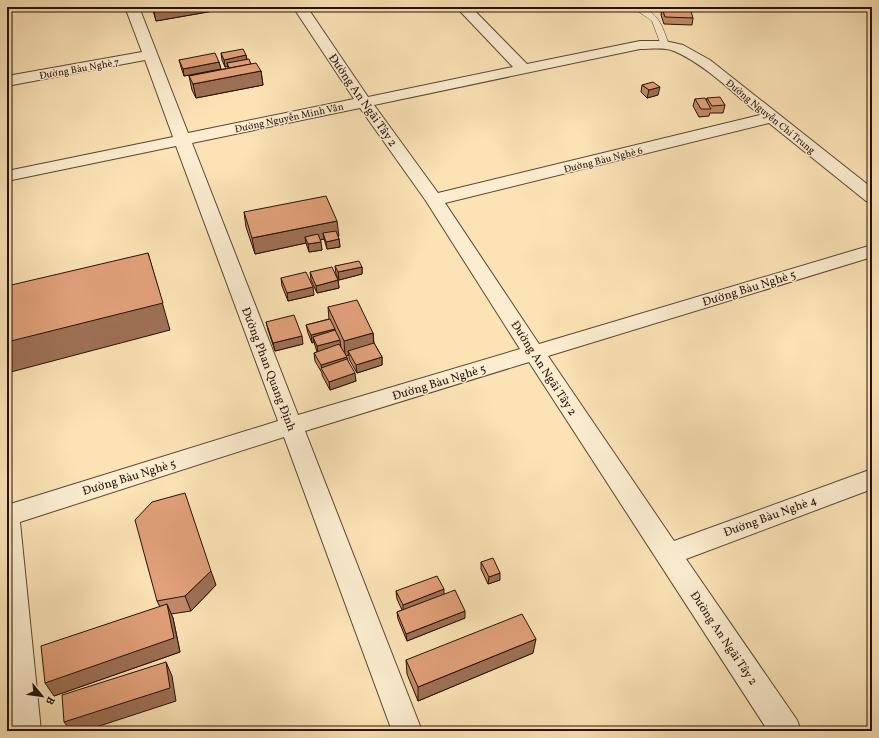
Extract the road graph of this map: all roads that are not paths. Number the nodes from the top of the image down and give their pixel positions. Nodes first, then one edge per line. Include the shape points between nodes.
1 (132, 7) edge
2 (300, 7) edge
3 (463, 7) edge
4 (636, 7) edge
5 (665, 44) junction
6 (150, 55) junction
7 (523, 68) junction
8 (7, 81) edge
9 (363, 102) junction
10 (772, 117) junction
11 (182, 139) junction
12 (7, 176) edge
13 (872, 198) edge
14 (434, 200) junction
15 (872, 251) edge
16 (534, 353) junction
17 (291, 426) junction
18 (872, 478) edge
19 (7, 517) edge
20 (668, 554) junction
21 (26, 731) edge
22 (407, 731) edge
23 (786, 731) edge

1 - 6 street, Đường Phan Quang Định
2 - 9 street, Đường An Ngãi Tây 2
3 - 7 street
4 - 5 lane via 656,20
5 - 7 street, Đường Nguyễn Minh Vân via 640,45
5 - 10 street, Đường Nguyễn Chí Trung via 690,54 705,64
6 - 8 street, Đường Bàu Nghè 7
6 - 11 street, Đường Phan Quang Định
7 - 9 street, Đường Nguyễn Minh Vân
9 - 11 street, Đường Nguyễn Minh Vân
9 - 14 street, Đường An Ngãi Tây 2
10 - 13 street, Đường Nguyễn Chí Trung
10 - 14 street, Đường Bàu Nghè 6
11 - 12 street, Đường Nguyễn Minh Vân
11 - 17 street, Đường Phan Quang Định
14 - 16 street, Đường An Ngãi Tây 2
15 - 16 street, Đường Bàu Nghè 5
16 - 17 street, Đường Bàu Nghè 5
16 - 20 street, Đường An Ngãi Tây 2
17 - 19 street, Đường Bàu Nghè 5
17 - 22 street, Đường Phan Quang Định
18 - 20 street, Đường Bàu Nghè 4
19 - 21 street
20 - 23 street, Đường An Ngãi Tây 2

